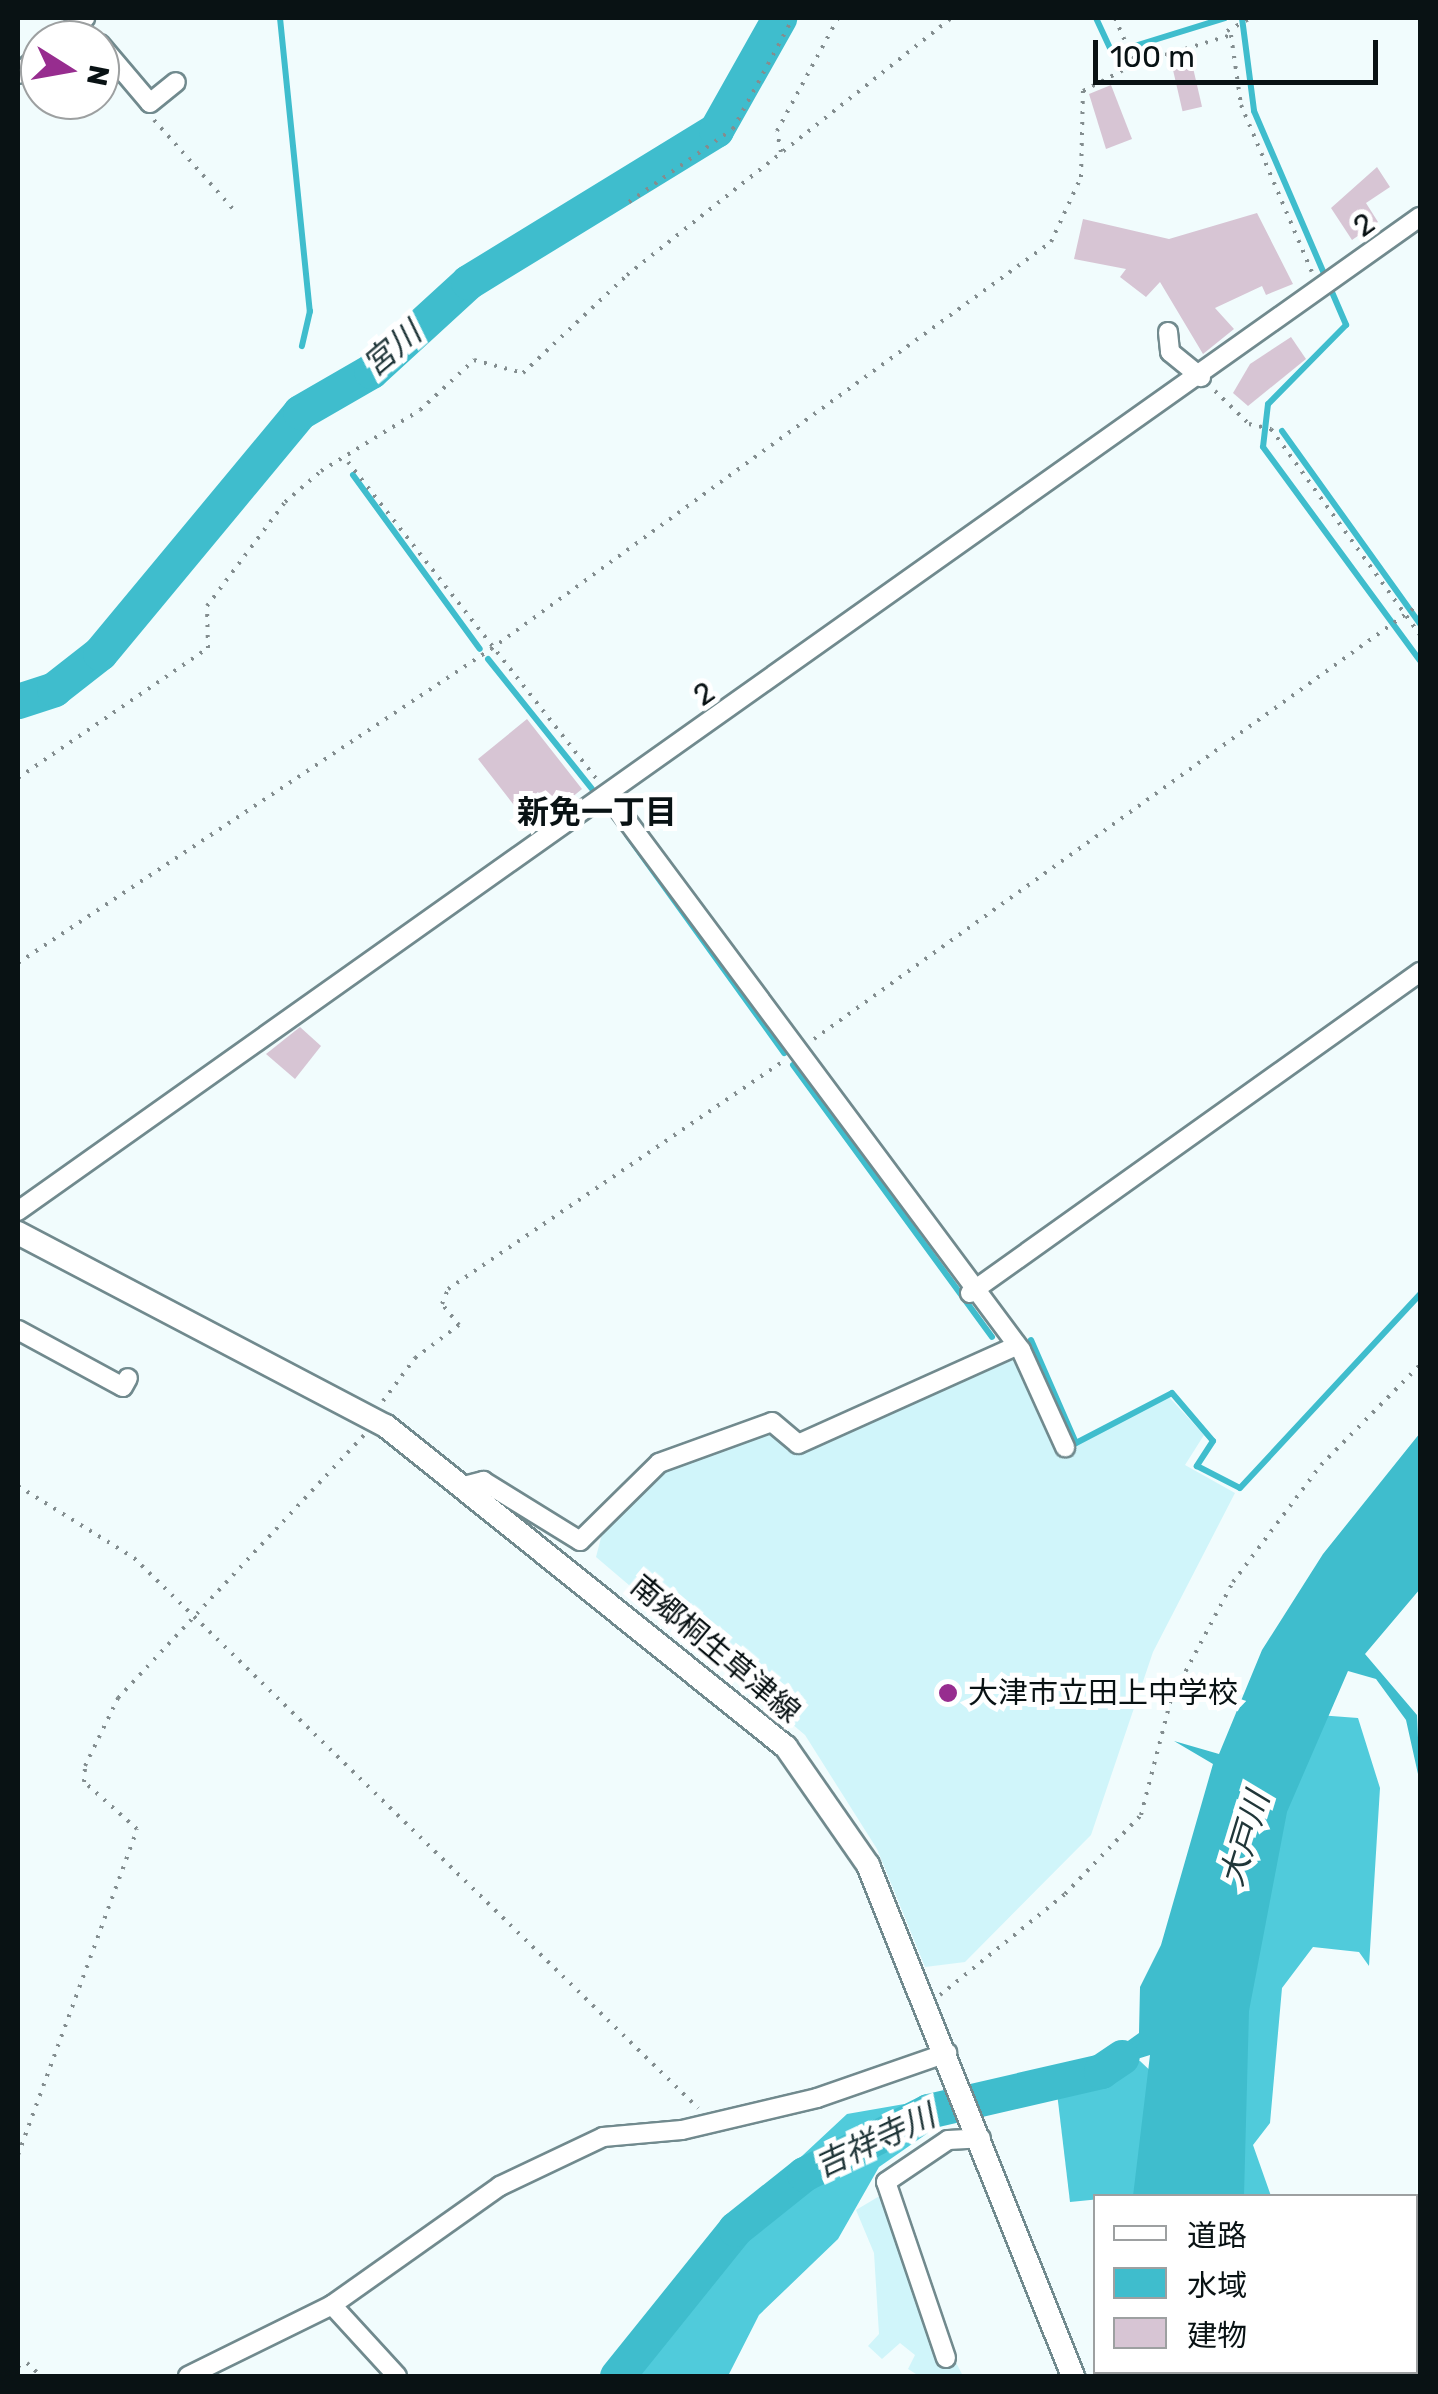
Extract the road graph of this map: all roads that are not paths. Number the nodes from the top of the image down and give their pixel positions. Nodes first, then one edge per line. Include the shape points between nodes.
1 (120, 68) edge
2 (176, 82) dead end
3 (1420, 218) edge
4 (1168, 332) dead end
5 (1201, 377) junction
6 (608, 796) junction
7 (1420, 972) edge
8 (18, 1212) edge
9 (18, 1232) edge
10 (970, 1293) junction
11 (18, 1330) edge
12 (1016, 1346) junction
13 (128, 1378) dead end
14 (1065, 1447) dead end
15 (468, 1486) junction
16 (947, 2053) junction
17 (979, 2135) junction
18 (332, 2304) junction
19 (946, 2358) dead end
20 (188, 2376) edge
21 (397, 2376) edge
22 (1073, 2376) edge

1 - 2 street via 150,103
3 - 5 street, 2
4 - 5 street via 1170,352
5 - 6 street, 2
6 - 8 street, 2
6 - 10 street
7 - 10 street
9 - 15 main road, 南郷桐生草津線 via 374,1418
10 - 12 street
11 - 13 street via 122,1387
12 - 14 street
12 - 15 street via 995,1363 798,1444 772,1422 659,1463 580,1541 483,1482
15 - 16 main road, 南郷桐生草津線 via 786,1748 868,1866
16 - 17 main road, 南郷桐生草津線
16 - 18 street via 903,2075 712,2121 628,2130 566,2153 500,2186
17 - 19 street via 948,2140 886,2182
17 - 22 main road, 南郷桐生草津線
18 - 20 street
18 - 21 street

